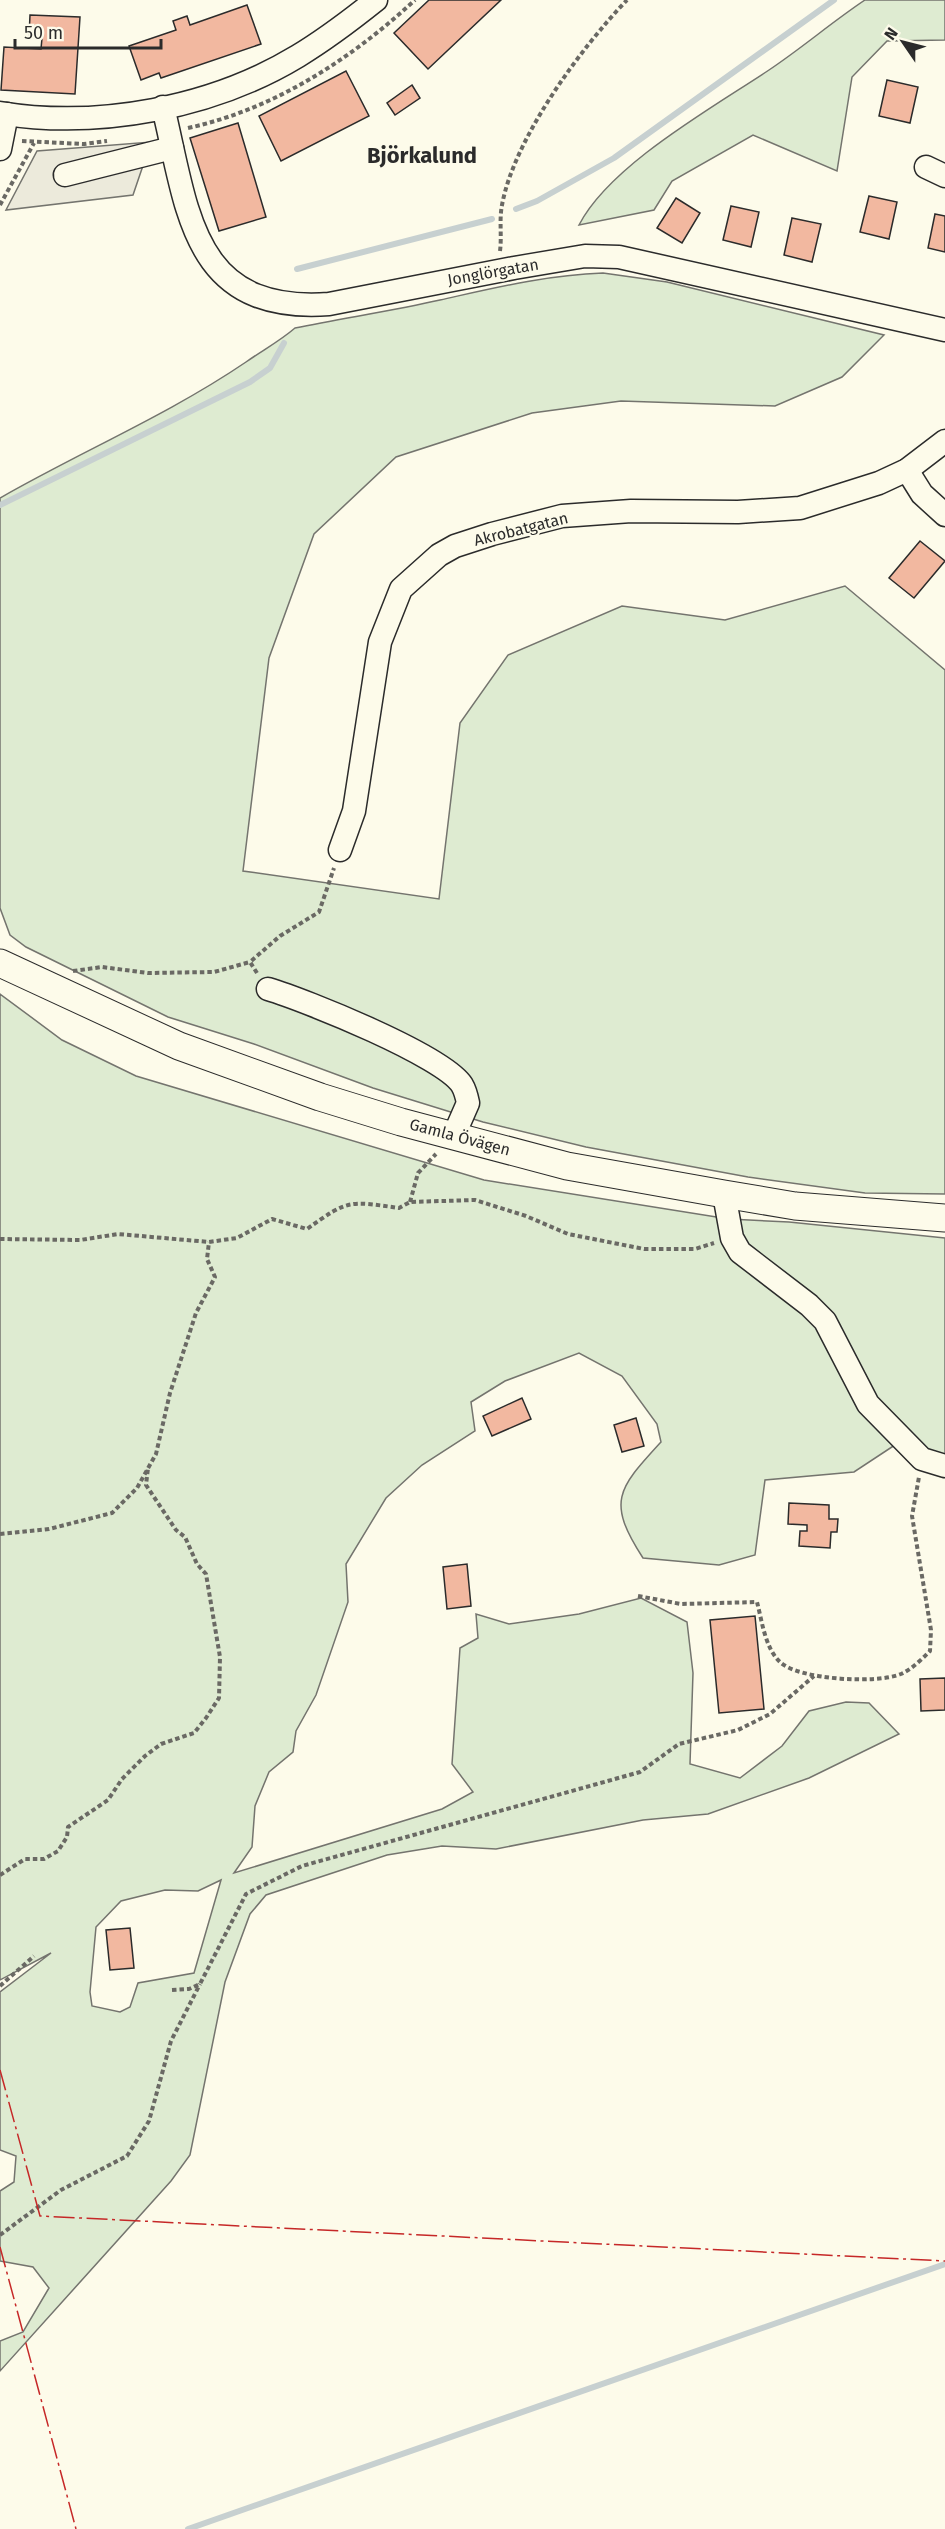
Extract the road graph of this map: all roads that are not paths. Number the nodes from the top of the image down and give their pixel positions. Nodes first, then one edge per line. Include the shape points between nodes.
1 (376, 0) edge
2 (163, 107) junction
3 (3, 114) edge
4 (172, 148) junction
5 (0, 149) edge
6 (64, 175) dead end
7 (945, 330) edge
8 (945, 441) edge
9 (907, 470) junction
10 (945, 515) edge
11 (340, 850) road end
12 (0, 963) edge
13 (268, 989) road end
14 (454, 1135) junction
15 (724, 1194) junction
16 (945, 1218) edge
17 (945, 1466) edge

1 - 2 street via 298,56 259,76 217,93
2 - 3 street via 85,117
2 - 4 street, Jonglörgatan
3 - 5 street
4 - 6 street
4 - 7 street, Jonglörgatan via 191,225 208,258 239,288 268,299 307,306 329,304 585,256 619,257
8 - 9 street, Akrobatgatan
9 - 10 street via 921,494
9 - 11 street, Akrobatgatan via 800,508 562,516 492,534 439,555 401,590 380,642 354,811
12 - 14 main road, Gamla Övägen via 179,1046 320,1097
13 - 14 street via 384,1036 446,1071 462,1085 468,1103
14 - 15 main road, Gamla Övägen via 567,1166
15 - 16 main road, Gamla Övägen via 795,1206
15 - 17 street via 732,1238 740,1252 825,1321 868,1404 922,1459

